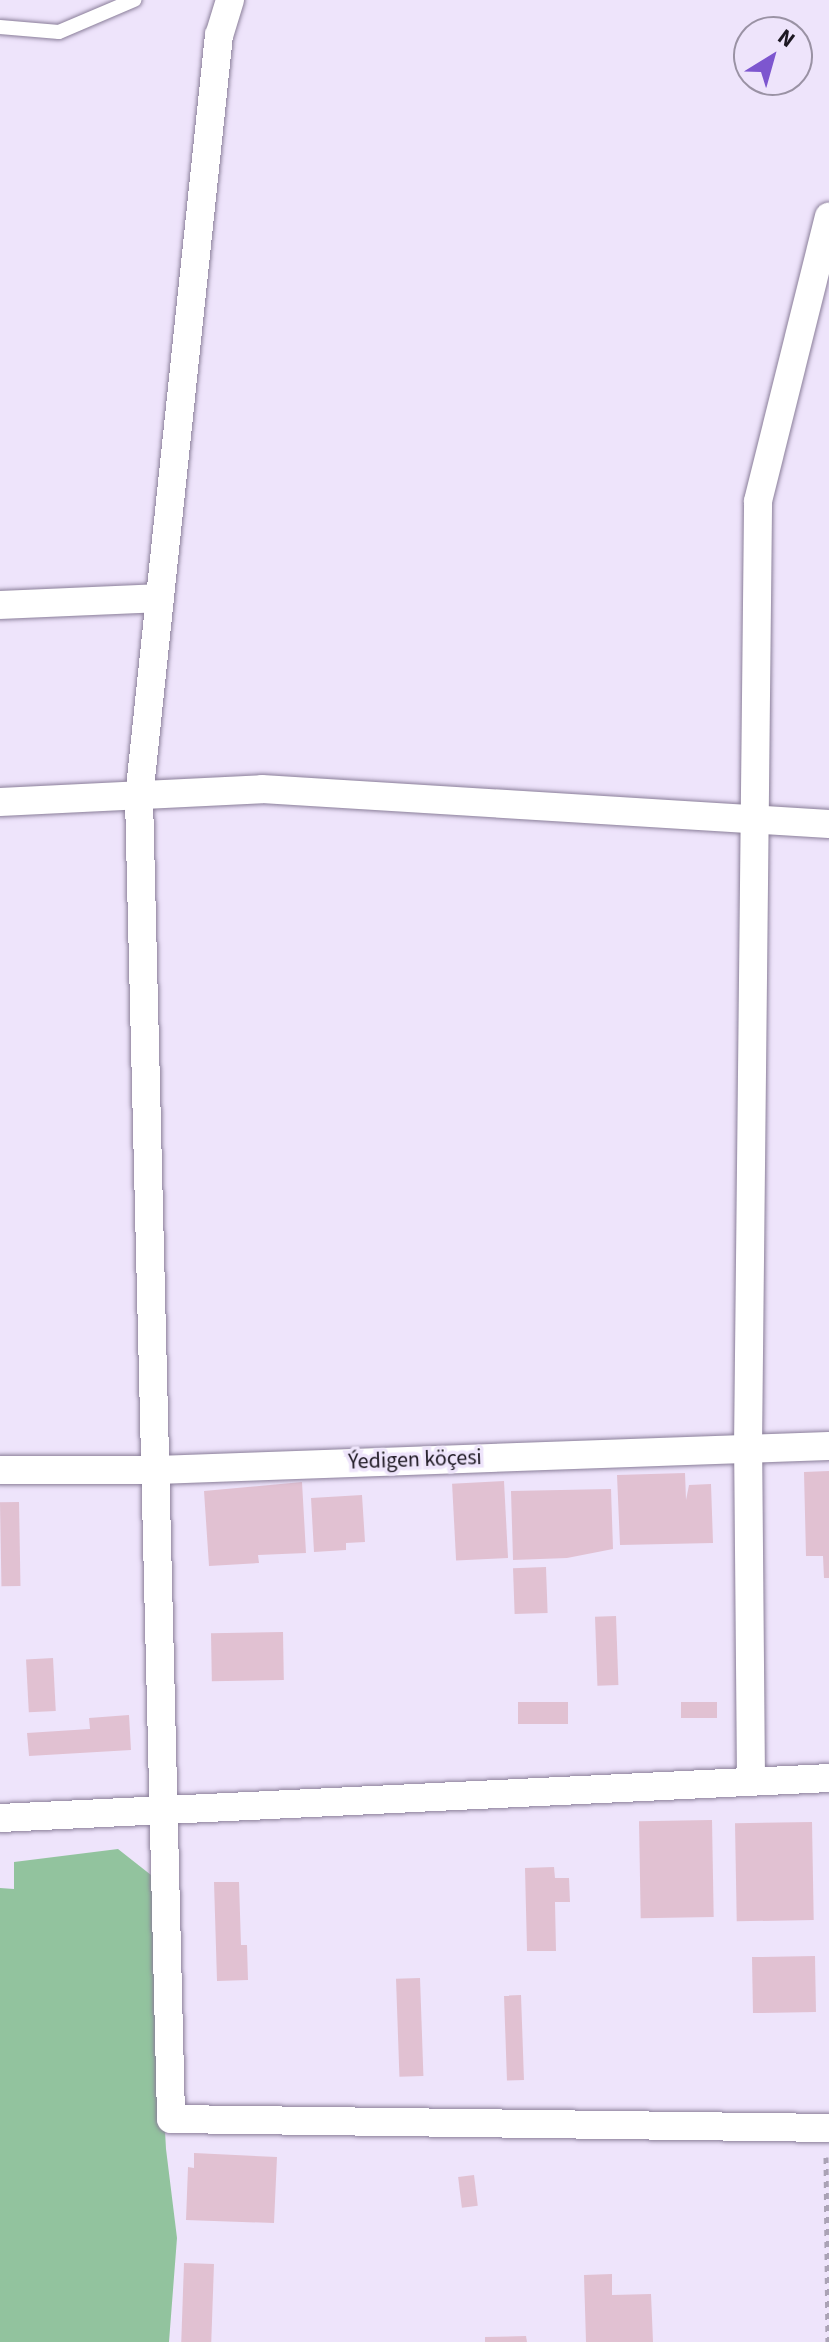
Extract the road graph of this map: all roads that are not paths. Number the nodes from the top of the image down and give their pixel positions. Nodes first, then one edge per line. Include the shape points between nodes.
1 (134, 0) edge
2 (230, 0) edge
3 (0, 27) edge
4 (829, 217) edge
5 (160, 598) junction
6 (0, 605) edge
7 (139, 798) junction
8 (0, 802) edge
9 (759, 820) junction
10 (829, 824) edge
11 (829, 1446) edge
12 (748, 1448) junction
13 (0, 1470) edge
14 (157, 1470) junction
15 (829, 1778) edge
16 (751, 1779) junction
17 (166, 1809) junction
18 (0, 1818) edge
19 (827, 2128) edge

1 - 3 lane via 59,32
2 - 5 street via 219,35
4 - 9 street via 758,501
5 - 6 street
5 - 7 street
7 - 8 street
7 - 9 street via 262,789
7 - 14 street
9 - 10 street
9 - 12 street
11 - 12 street, Ýedigen köçesi
12 - 14 street, Ýedigen köçesi
12 - 16 street
13 - 14 street, Ýedigen köçesi
14 - 17 street
15 - 16 street
16 - 17 street
17 - 18 street
17 - 19 street via 171,2119

